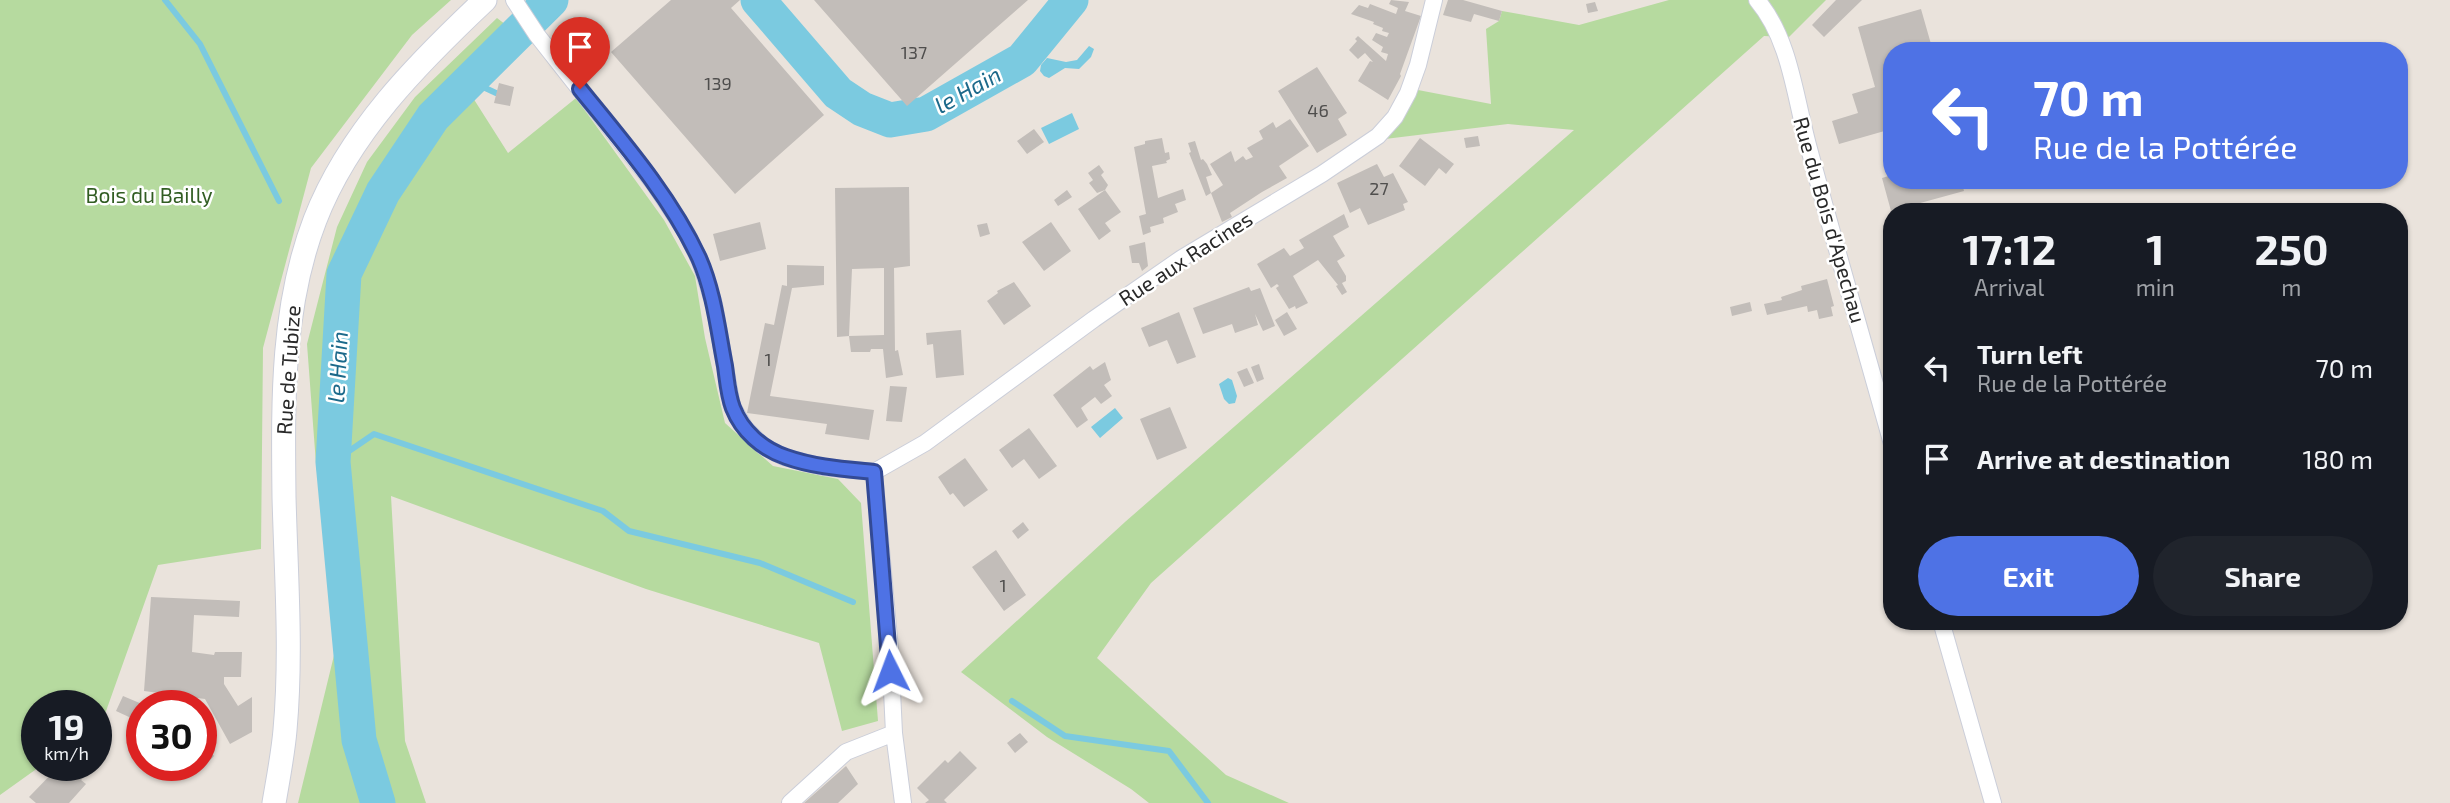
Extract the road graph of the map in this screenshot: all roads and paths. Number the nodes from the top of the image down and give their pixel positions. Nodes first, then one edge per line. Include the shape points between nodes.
1 (485, 0) edge
2 (1434, 0) edge
3 (1759, 1) edge
4 (518, 6) edge
5 (1883, 411) edge
6 (874, 472) junction
7 (1944, 630) edge
8 (894, 733) junction
9 (274, 803) edge
10 (790, 803) edge
11 (903, 803) edge
12 (1993, 803) edge

1 - 9 main road, Rue de Tubize via 381,107 359,140 315,219 296,284 285,366 287,687
2 - 6 street, Rue aux Racines via 1408,93 1378,136 1182,258 925,443
3 - 5 street, Rue du Bois d'Apechau via 1783,48
4 - 6 street via 686,232 714,304 732,405 745,428 763,446 784,457
6 - 8 street
7 - 12 street
8 - 10 street via 846,752
8 - 11 street

